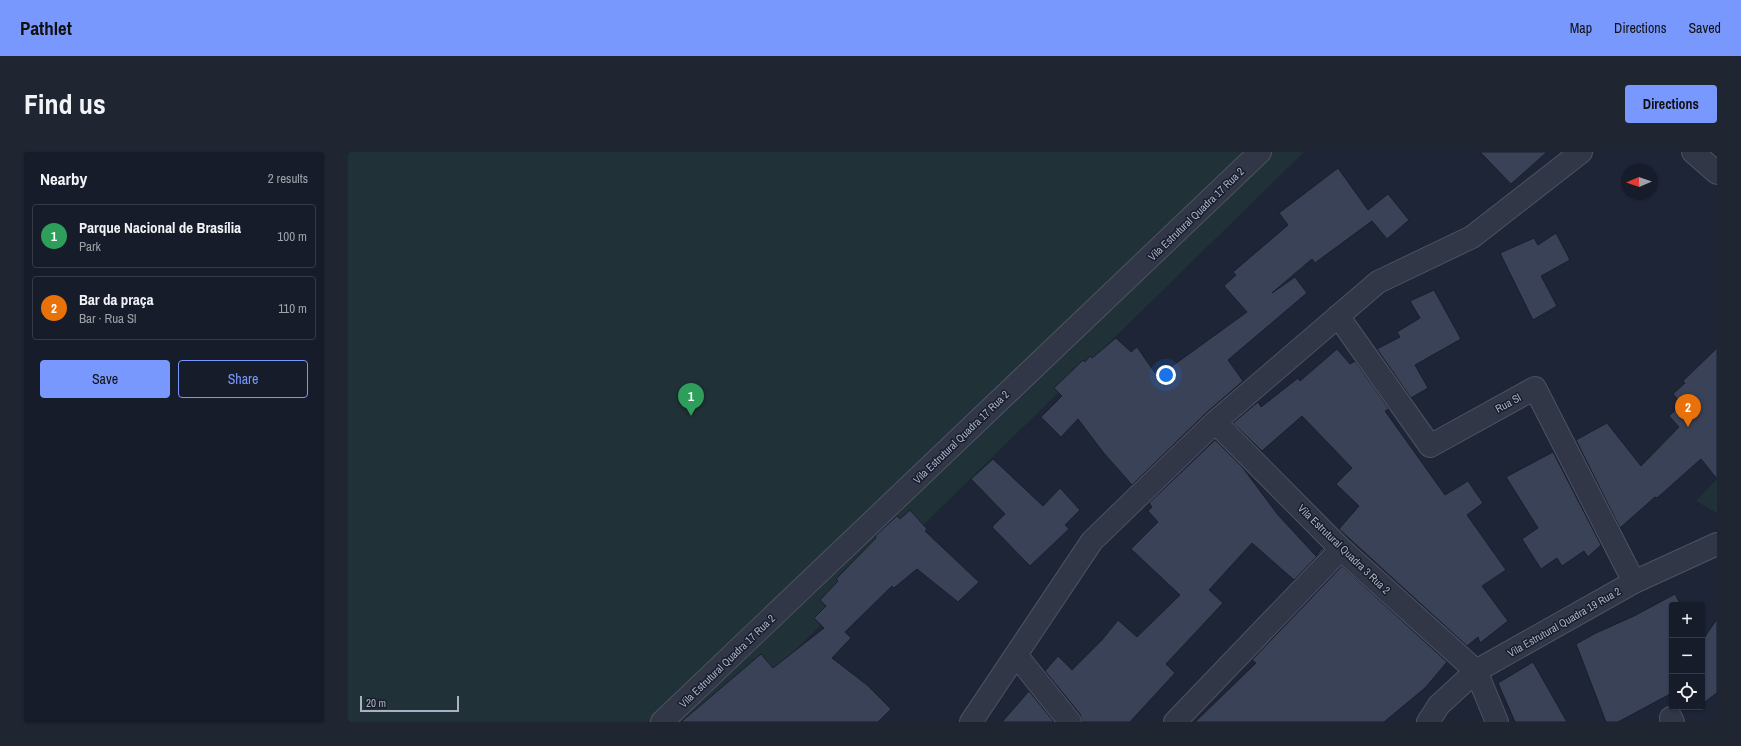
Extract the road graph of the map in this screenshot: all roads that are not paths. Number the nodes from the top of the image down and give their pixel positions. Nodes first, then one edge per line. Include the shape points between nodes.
1 (1260, 152) edge
2 (1581, 152) edge
3 (1693, 152) edge
4 (1717, 173) edge
5 (1338, 316) junction
6 (1216, 422) junction
7 (1717, 544) edge
8 (1341, 549) junction
9 (1634, 582) junction
10 (1016, 655) junction
11 (1476, 671) junction
12 (662, 722) edge
13 (971, 722) edge
14 (1070, 722) edge
15 (1175, 722) edge
16 (1428, 722) edge
17 (1497, 722) edge

1 - 12 street, Vila Estrutural Quadra 17 Rua 2
2 - 5 street via 1472,237 1378,282
3 - 4 street
5 - 6 street
5 - 9 street, Rua Sl via 1430,446 1535,388
6 - 8 street, Vila Estrutural Quadra 3 Rua 2
6 - 10 street via 1092,541
7 - 9 street, Vila Estrutural Quadra 19 Rua 2
8 - 11 street, Vila Estrutural Quadra 3 Rua 2
8 - 15 street
9 - 11 street, Vila Estrutural Quadra 19 Rua 2
10 - 13 street
10 - 14 street
11 - 16 street, Vila Estrutural Quadra 19 Rua 2 via 1439,705
11 - 17 street

